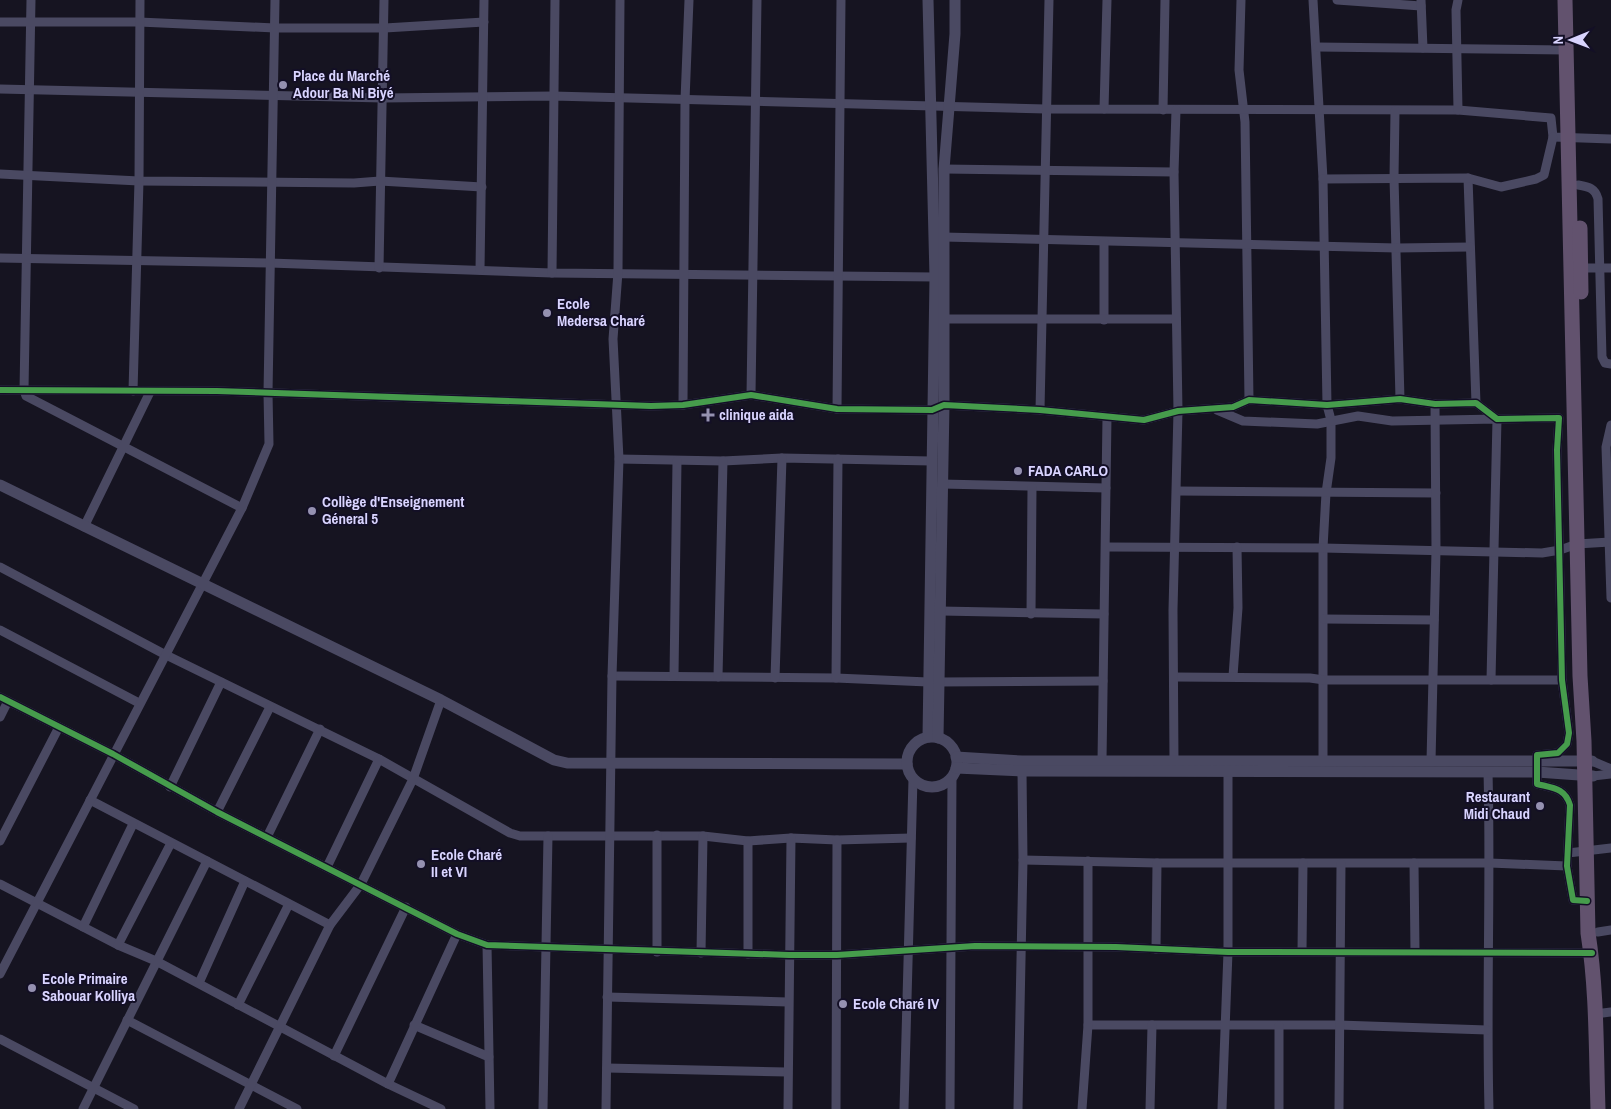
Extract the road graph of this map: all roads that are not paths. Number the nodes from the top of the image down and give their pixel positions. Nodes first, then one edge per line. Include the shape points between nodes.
1 (31, 0) edge
2 (140, 0) edge
3 (275, 0) edge
4 (384, 0) edge
5 (484, 0) edge
6 (555, 0) edge
7 (620, 0) edge
8 (689, 0) edge
9 (757, 0) edge
10 (840, 0) edge
11 (928, 0) edge
12 (955, 0) edge
13 (1048, 0) edge
14 (1107, 0) edge
15 (1165, 0) edge
16 (1241, 0) edge
17 (1313, 0) edge
18 (1337, 0) edge
19 (1458, 0) edge
20 (1565, 0) edge
21 (1574, 0) edge
22 (1421, 3) edge
23 (0, 22) edge
24 (30, 22) junction
25 (139, 22) junction
26 (484, 22) junction
27 (275, 28) junction
28 (386, 28) junction
29 (1317, 47) junction
30 (1422, 48) junction
31 (1457, 50) junction
32 (1566, 50) junction
33 (0, 89) edge
34 (29, 89) junction
35 (140, 91) junction
36 (274, 94) junction
37 (553, 96) junction
38 (482, 97) junction
39 (383, 98) junction
40 (618, 99) junction
41 (685, 100) junction
42 (756, 101) junction
43 (840, 102) junction
44 (932, 106) junction
45 (949, 108) junction
46 (1046, 109) junction
47 (1104, 110) junction
48 (1163, 110) junction
49 (1176, 110) junction
50 (1242, 110) junction
51 (1320, 110) junction
52 (1458, 110) junction
53 (1395, 111) junction
54 (1566, 137) junction
55 (1611, 139) edge
56 (944, 169) junction
57 (1046, 171) junction
58 (1174, 172) junction
59 (0, 174) edge
60 (27, 174) junction
61 (1394, 178) junction
62 (1468, 178) junction
63 (1323, 179) junction
64 (139, 181) junction
65 (380, 181) junction
66 (272, 182) junction
67 (1578, 185) junction
68 (482, 187) junction
69 (943, 238) junction
70 (1044, 240) junction
71 (1176, 241) junction
72 (1104, 242) junction
73 (1247, 243) junction
74 (1323, 244) junction
75 (1470, 247) junction
76 (1397, 248) junction
77 (0, 258) edge
78 (26, 259) junction
79 (136, 261) junction
80 (270, 263) junction
81 (380, 268) junction
82 (1582, 268) junction
83 (1600, 268) junction
84 (1611, 268) edge
85 (480, 270) junction
86 (618, 272) junction
87 (552, 273) junction
88 (684, 274) junction
89 (753, 274) junction
90 (837, 276) junction
91 (935, 276) junction
92 (943, 319) junction
93 (1176, 319) junction
94 (1042, 320) junction
95 (1104, 320) junction
96 (1611, 364) edge
97 (0, 390) edge
98 (24, 390) junction
99 (134, 391) junction
100 (150, 392) junction
101 (268, 393) junction
102 (751, 395) junction
103 (1250, 400) junction
104 (1400, 400) junction
105 (1476, 403) junction
106 (616, 404) junction
107 (944, 404) junction
108 (1435, 404) junction
109 (683, 405) junction
110 (1327, 405) junction
111 (837, 409) junction
112 (932, 410) junction
113 (1040, 410) junction
114 (1216, 410) junction
115 (1178, 412) junction
116 (1107, 417) junction
117 (1496, 419) junction
118 (1331, 420) junction
119 (1435, 420) junction
120 (1611, 425) edge
121 (123, 449) junction
122 (782, 458) junction
123 (619, 459) junction
124 (838, 459) junction
125 (677, 461) junction
126 (723, 461) junction
127 (931, 461) junction
128 (942, 484) junction
129 (0, 485) edge
130 (1032, 488) junction
131 (1106, 488) junction
132 (1177, 491) junction
133 (1436, 492) junction
134 (1326, 493) junction
135 (242, 508) junction
136 (84, 527) junction
137 (1581, 543) junction
138 (1106, 547) junction
139 (1175, 547) junction
140 (1238, 547) junction
141 (1323, 548) junction
142 (1610, 548) edge
143 (1436, 550) junction
144 (1560, 550) junction
145 (1493, 551) junction
146 (0, 567) edge
147 (201, 583) junction
148 (1611, 598) edge
149 (941, 612) junction
150 (1031, 614) junction
151 (1104, 614) junction
152 (1324, 619) junction
153 (1434, 620) junction
154 (0, 630) edge
155 (164, 654) junction
156 (612, 676) junction
157 (674, 676) junction
158 (1233, 676) junction
159 (718, 677) junction
160 (1174, 677) junction
161 (775, 678) junction
162 (836, 678) junction
163 (1324, 680) junction
164 (1432, 680) junction
165 (1491, 680) junction
166 (1562, 680) junction
167 (1103, 681) junction
168 (221, 682) junction
169 (933, 682) junction
170 (4, 699) edge
171 (441, 700) junction
172 (139, 703) junction
173 (270, 708) junction
174 (0, 717) edge
175 (60, 727) junction
176 (320, 729) junction
177 (933, 737) junction
178 (113, 754) junction
179 (379, 760) junction
180 (1102, 761) junction
181 (1431, 761) junction
182 (1588, 761) junction
183 (613, 762) junction
184 (1174, 762) junction
185 (1323, 762) junction
186 (907, 764) junction
187 (955, 767) junction
188 (1537, 767) junction
189 (1611, 769) edge
190 (1022, 770) junction
191 (1228, 772) junction
192 (1488, 772) junction
193 (1611, 774) edge
194 (1589, 776) junction
195 (412, 779) junction
196 (913, 779) junction
197 (170, 787) junction
198 (90, 800) junction
199 (217, 812) junction
200 (133, 824) junction
201 (611, 834) junction
202 (657, 835) junction
203 (548, 836) junction
204 (703, 836) junction
205 (267, 837) junction
206 (791, 838) junction
207 (911, 838) junction
208 (837, 840) junction
209 (0, 841) edge
210 (748, 841) junction
211 (171, 843) junction
212 (1598, 850) edge
213 (1568, 852) junction
214 (1024, 860) junction
215 (207, 861) junction
216 (1088, 861) junction
217 (1157, 862) junction
218 (1229, 863) junction
219 (1303, 863) junction
220 (1414, 863) junction
221 (1341, 864) junction
222 (1490, 864) junction
223 (1567, 866) junction
224 (327, 867) junction
225 (245, 881) junction
226 (0, 884) edge
227 (361, 884) junction
228 (1587, 901) junction
229 (37, 902) junction
230 (289, 904) junction
231 (406, 907) junction
232 (330, 925) junction
233 (83, 927) junction
234 (1604, 931) edge
235 (457, 934) junction
236 (487, 945) junction
237 (118, 946) junction
238 (951, 948) junction
239 (1020, 948) junction
240 (1089, 948) junction
241 (547, 949) junction
242 (1156, 949) junction
243 (608, 951) junction
244 (1302, 951) junction
245 (1340, 951) junction
246 (657, 952) junction
247 (908, 952) junction
248 (1228, 952) junction
249 (1415, 952) junction
250 (1488, 952) junction
251 (702, 953) junction
252 (1592, 953) junction
253 (748, 954) junction
254 (789, 955) junction
255 (837, 955) junction
256 (156, 961) junction
257 (0, 974) edge
258 (199, 983) junction
259 (607, 997) junction
260 (788, 1002) junction
261 (238, 1005) junction
262 (1611, 1012) edge
263 (1596, 1014) junction
264 (127, 1020) junction
265 (414, 1025) junction
266 (1152, 1025) junction
267 (1339, 1025) junction
268 (1088, 1026) junction
269 (1223, 1026) junction
270 (1279, 1026) junction
271 (280, 1027) junction
272 (1487, 1030) junction
273 (0, 1039) edge
274 (334, 1056) junction
275 (489, 1057) junction
276 (608, 1068) junction
277 (788, 1072) junction
278 (388, 1084) junction
279 (252, 1086) junction
280 (94, 1088) junction
281 (83, 1109) edge
282 (134, 1109) edge
283 (239, 1109) edge
284 (297, 1109) edge
285 (441, 1109) edge
286 (490, 1109) edge
287 (543, 1109) edge
288 (606, 1109) edge
289 (788, 1109) edge
290 (836, 1109) edge
291 (904, 1109) edge
292 (950, 1109) edge
293 (1018, 1109) edge
294 (1082, 1109) edge
295 (1150, 1109) edge
296 (1222, 1109) edge
297 (1279, 1109) edge
298 (1339, 1109) edge
299 (1489, 1109) edge
300 (1598, 1109) edge

1 - 24 street
2 - 25 street
3 - 27 street
4 - 28 street
5 - 26 street
6 - 37 street
7 - 40 street
8 - 41 street
9 - 42 street
10 - 43 street
11 - 44 street
12 - 45 street
13 - 46 street
14 - 47 street
15 - 48 street
16 - 50 street
17 - 29 street
18 - 22 street
19 - 31 street
20 - 32 highway
21 - 54 highway
22 - 30 street
23 - 24 street
24 - 25 street
24 - 34 street
25 - 27 street
25 - 35 street
26 - 28 street
26 - 38 street
27 - 28 street
27 - 36 street
28 - 39 street
29 - 30 street
29 - 51 street
30 - 31 street
31 - 32 street
31 - 52 street
32 - 54 highway
33 - 34 street
34 - 35 street
34 - 60 street
35 - 36 street
35 - 64 street
36 - 39 street
36 - 66 street
37 - 38 street
37 - 40 street
37 - 87 street
38 - 39 street
38 - 68 street
39 - 65 street
40 - 41 street
40 - 86 street
41 - 42 street
41 - 88 street
42 - 43 street
42 - 89 street
43 - 44 street
43 - 90 street
44 - 45 street
44 - 91 street
45 - 46 street
45 - 56 street
46 - 47 street
46 - 57 street
47 - 48 street
48 - 49 street
49 - 50 street
49 - 58 street
50 - 51 street
50 - 73 street via 1245,122
51 - 53 street
51 - 63 street
52 - 53 street
52 - 54 street via 1551,118
53 - 61 street
54 - 55 street
54 - 62 street via 1544,175 1536,179 1501,187
54 - 67 highway
54 - 137 highway
56 - 57 street
56 - 69 street
57 - 58 street
57 - 70 street
58 - 71 street
59 - 60 street
60 - 64 street
60 - 78 street
61 - 62 street
61 - 63 street
61 - 76 street
62 - 75 street
63 - 74 street
64 - 66 street
64 - 79 street
65 - 66 street
65 - 68 street
65 - 81 street
66 - 80 street
67 - 82 highway
67 - 83 street via 1590,187 1598,199
68 - 85 street
69 - 70 street
69 - 92 street
70 - 72 street
70 - 94 street
71 - 72 street
71 - 73 street
71 - 93 street
72 - 95 street
73 - 74 street
73 - 103 street
74 - 76 street
74 - 110 street
75 - 76 street
75 - 105 street
76 - 104 street
77 - 78 street
78 - 79 street
78 - 98 street
79 - 80 street
79 - 99 street
80 - 81 street
80 - 101 street
81 - 85 street
82 - 83 street
82 - 137 highway
83 - 84 street
83 - 96 street via 1602,357 1605,363
85 - 87 street
86 - 87 street
86 - 88 street
86 - 106 street via 613,339
88 - 89 street
88 - 109 street
89 - 90 street
89 - 102 street
90 - 91 street
90 - 111 street
91 - 112 street
92 - 94 street
92 - 107 street
93 - 95 street
93 - 115 street
94 - 95 street
94 - 113 street
97 - 98 street
98 - 99 street
98 - 121 street via 27,398
99 - 100 street
100 - 101 street
100 - 121 street
101 - 106 street
101 - 135 street via 269,444
102 - 109 street
102 - 111 street
103 - 110 street
103 - 114 street
104 - 108 street
104 - 110 street
105 - 108 street
105 - 117 street
106 - 109 street
106 - 123 street
107 - 112 street
107 - 113 street
107 - 128 street
108 - 119 street
110 - 118 street
111 - 112 street
112 - 127 street
113 - 116 street
114 - 115 street
114 - 118 street via 1243,421 1317,424
115 - 116 street via 1144,420
115 - 132 street
116 - 131 street
117 - 119 street
117 - 144 street via 1559,418
117 - 145 street
118 - 119 street via 1358,416 1392,421
118 - 134 street via 1331,458
119 - 133 street
120 - 142 street via 1606,447
121 - 135 street
121 - 136 street
122 - 124 street
122 - 126 street
122 - 161 street
123 - 125 street
123 - 156 street
124 - 127 street
124 - 162 street
125 - 126 street
125 - 157 street
126 - 159 street
127 - 169 street
128 - 130 street
128 - 149 street
129 - 136 street
130 - 131 street
130 - 150 street
131 - 138 street
132 - 134 street
132 - 139 street
133 - 134 street
133 - 143 street
134 - 141 street
135 - 147 street
136 - 147 street
137 - 142 street
137 - 144 street
137 - 182 highway
138 - 139 street
138 - 151 street
139 - 140 street
139 - 160 street
140 - 141 street
140 - 158 street
141 - 143 street
141 - 152 street
142 - 148 street
143 - 145 street
143 - 153 street
144 - 145 street via 1542,553
144 - 166 street
145 - 165 street
146 - 155 street
147 - 155 street
147 - 171 street
149 - 150 street
149 - 169 street
150 - 151 street
151 - 167 street
152 - 153 street
152 - 163 street
153 - 164 street
154 - 172 street
155 - 168 street
155 - 172 street
156 - 157 street
156 - 183 street
157 - 159 street
158 - 160 street
158 - 163 street
159 - 161 street
160 - 184 street
161 - 162 street
162 - 169 street
163 - 164 street
163 - 185 street
164 - 165 street
164 - 181 street
165 - 166 street
166 - 188 street via 1569,733 1567,744 1558,753 1537,755
167 - 169 street
167 - 180 street
168 - 173 street
168 - 197 street
169 - 177 street
170 - 174 street
170 - 175 street
171 - 183 street via 554,760
171 - 195 street
172 - 178 street
173 - 176 street
173 - 199 street
175 - 178 street
175 - 209 street
176 - 179 street
176 - 205 street
177 - 186 street via 914,744
177 - 187 street via 950,745
178 - 197 street
178 - 198 street
179 - 195 street
179 - 224 street
180 - 184 street
180 - 187 street via 1022,761
181 - 185 street
181 - 188 street
182 - 188 street
182 - 189 street
182 - 194 highway
183 - 186 street
183 - 201 street
184 - 185 street
186 - 196 street
187 - 190 street
187 - 196 street via 945,784 936,787 921,785
187 - 238 street
188 - 192 street
188 - 194 street
188 - 213 street via 1537,784 1563,791 1567,796 1570,806
190 - 191 street
190 - 214 street
191 - 192 street
191 - 218 street
192 - 222 street
193 - 194 street
194 - 212 highway
195 - 203 street via 510,833
195 - 227 street
196 - 207 street
197 - 199 street
198 - 200 street
198 - 229 street
199 - 205 street
200 - 211 street
200 - 233 street
201 - 202 street
201 - 203 street
201 - 243 street
202 - 204 street
202 - 246 street
203 - 241 street
204 - 210 street
204 - 251 street
205 - 224 street
206 - 208 street
206 - 210 street
206 - 254 street
207 - 208 street
207 - 247 street
208 - 255 street
210 - 253 street
211 - 215 street
211 - 237 street
212 - 213 street
212 - 228 highway
212 - 234 highway
213 - 223 street
214 - 216 street
214 - 239 street
215 - 225 street
215 - 256 street
216 - 217 street
216 - 240 street
217 - 218 street
217 - 242 street
218 - 219 street
218 - 248 street
219 - 221 street
219 - 244 street
220 - 221 street
220 - 222 street
220 - 249 street
221 - 245 street
222 - 223 street
222 - 250 street
223 - 228 street via 1573,900
224 - 227 street
225 - 230 street
225 - 258 street
226 - 229 street
227 - 231 street
227 - 232 street
228 - 252 highway
229 - 233 street
229 - 257 street
230 - 232 street
230 - 261 street
231 - 235 street
231 - 274 street
232 - 271 street
233 - 237 street
234 - 252 highway
235 - 236 street
235 - 265 street
236 - 241 street
236 - 275 street
237 - 256 street
238 - 239 street
238 - 247 street
238 - 292 street
239 - 240 street
239 - 293 street
240 - 242 street
240 - 268 street
241 - 243 street
241 - 287 street
242 - 248 street
243 - 246 street
243 - 259 street
244 - 245 street
244 - 248 street
245 - 249 street
245 - 267 street
246 - 251 street
247 - 255 street
247 - 291 street
248 - 269 street
249 - 250 street
250 - 252 street
250 - 272 street
251 - 253 street
252 - 263 highway
253 - 254 street
254 - 255 street
254 - 260 street
255 - 290 street
256 - 258 street
256 - 264 street
258 - 261 street
259 - 260 street
259 - 276 street
260 - 277 street
261 - 271 street
262 - 263 street
263 - 300 highway
264 - 279 street
264 - 280 street
265 - 275 street
265 - 278 street
266 - 268 street
266 - 269 street
266 - 295 street
267 - 270 street
267 - 272 street
267 - 298 street
268 - 294 street
269 - 270 street
269 - 296 street
270 - 297 street
271 - 274 street
271 - 279 street
272 - 299 street
273 - 280 street
274 - 278 street
275 - 286 street
276 - 277 street
276 - 288 street
277 - 289 street
278 - 285 street
279 - 283 street
279 - 284 street
280 - 281 street
280 - 282 street

